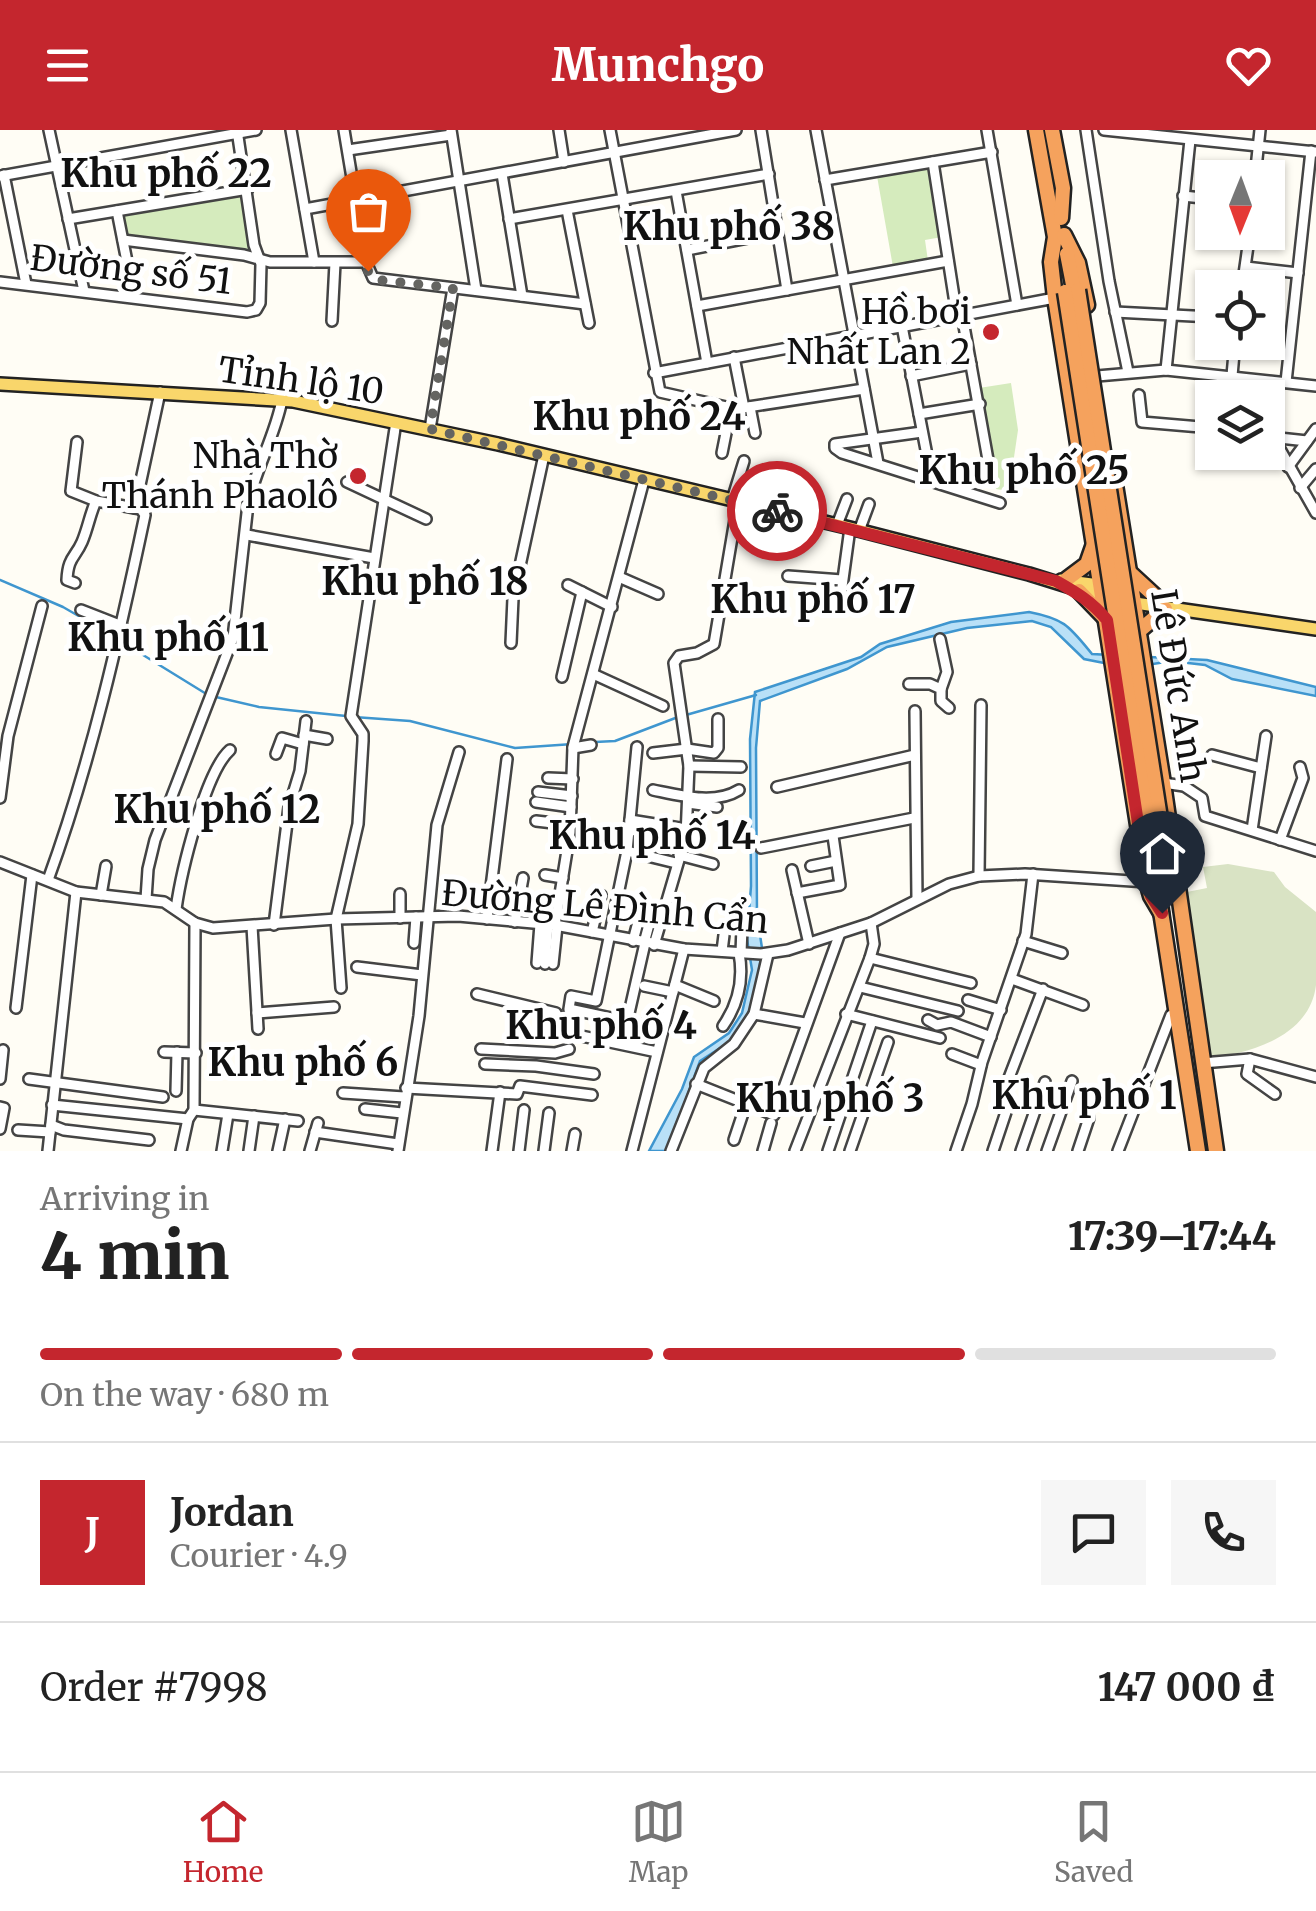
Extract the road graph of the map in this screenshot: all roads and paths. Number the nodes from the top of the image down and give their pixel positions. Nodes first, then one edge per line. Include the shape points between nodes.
1 (49, 130) edge
2 (256, 130) edge
3 (291, 130) edge
4 (344, 130) edge
5 (397, 130) edge
6 (559, 130) edge
7 (610, 130) edge
8 (664, 130) edge
9 (736, 130) edge
10 (761, 130) edge
11 (816, 130) edge
12 (987, 130) edge
13 (1036, 130) edge
14 (1044, 130) edge
15 (1052, 130) edge
16 (1086, 130) edge
17 (1104, 130) edge
18 (1260, 130) edge
19 (237, 132) edge
20 (451, 132) edge
21 (1147, 132) edge
22 (1190, 140) junction
23 (399, 143) junction
24 (666, 143) junction
25 (1259, 146) junction
26 (348, 150) junction
27 (992, 152) junction
28 (1314, 152) edge
29 (614, 153) junction
30 (1258, 160) edge
31 (564, 162) junction
32 (933, 162) junction
33 (57, 166) junction
34 (502, 174) junction
35 (769, 174) junction
36 (2, 175) edge
37 (825, 180) junction
38 (460, 181) junction
39 (248, 189) junction
40 (676, 191) junction
41 (1183, 196) junction
42 (1195, 197) edge
43 (622, 200) junction
44 (355, 201) junction
45 (305, 209) junction
46 (567, 210) junction
47 (117, 211) junction
48 (1061, 218) junction
49 (68, 219) junction
50 (509, 219) junction
51 (14, 222) junction
52 (0, 224) edge
53 (778, 232) junction
54 (1059, 236) junction
55 (123, 240) junction
56 (687, 250) junction
57 (1248, 250) edge
58 (261, 260) junction
59 (948, 261) junction
60 (314, 262) junction
61 (335, 262) junction
62 (366, 262) junction
63 (1246, 268) joint
64 (1298, 273) junction
65 (844, 280) junction
66 (0, 282) edge
67 (26, 284) junction
68 (453, 288) junction
69 (476, 290) junction
70 (788, 290) junction
71 (84, 291) junction
72 (1066, 292) junction
73 (522, 296) junction
74 (134, 297) junction
75 (585, 304) junction
76 (1018, 305) junction
77 (697, 306) junction
78 (1115, 312) junction
79 (1171, 313) junction
80 (1195, 315) edge
81 (960, 316) junction
82 (332, 321) dead end
83 (589, 323) dead end
84 (902, 326) junction
85 (854, 335) junction
86 (734, 358) junction
87 (1233, 360) edge
88 (706, 362) junction
89 (971, 364) junction
90 (1166, 370) junction
91 (1128, 372) junction
92 (654, 373) junction
93 (911, 376) junction
94 (1097, 376) junction
95 (1232, 376) junction
96 (1232, 380) edge
97 (1286, 382) junction
98 (0, 384) edge
99 (1316, 386) edge
100 (864, 389) junction
101 (160, 392) junction
102 (1139, 395) dead end
103 (282, 400) junction
104 (980, 404) junction
105 (730, 408) junction
106 (747, 408) junction
107 (919, 414) junction
108 (396, 422) junction
109 (1195, 427) edge
110 (430, 429) junction
111 (1316, 430) edge
112 (922, 432) junction
113 (756, 433) dead end
114 (873, 438) junction
115 (1285, 438) edge
116 (1308, 441) junction
117 (77, 442) dead end
118 (722, 454) dead end
119 (544, 456) junction
120 (744, 461) dead end
121 (1285, 462) edge
122 (878, 463) junction
123 (1288, 467) junction
124 (1316, 469) edge
125 (990, 471) dead end
126 (1114, 476) junction
127 (644, 480) junction
128 (1084, 480) junction
129 (932, 481) junction
130 (347, 482) dead end
131 (1300, 488) junction
132 (382, 497) junction
133 (847, 499) dead end
134 (96, 500) junction
135 (735, 501) junction
136 (1000, 503) dead end
137 (869, 504) dead end
138 (135, 508) junction
139 (1316, 514) edge
140 (426, 519) dead end
141 (849, 528) junction
142 (246, 535) junction
143 (1124, 535) junction
144 (1094, 541) junction
145 (374, 558) junction
146 (1130, 574) junction
147 (788, 576) dead end
148 (619, 577) junction
149 (842, 580) junction
150 (1061, 580) junction
151 (75, 583) dead end
152 (568, 586) dead end
153 (1102, 591) junction
154 (582, 592) junction
155 (1079, 592) junction
156 (658, 594) dead end
157 (841, 594) dead end
158 (1134, 598) junction
159 (1166, 604) junction
160 (42, 606) dead end
161 (612, 607) junction
162 (81, 610) dead end
163 (1108, 626) junction
164 (1316, 629) edge
165 (121, 630) junction
166 (1138, 631) junction
167 (940, 639) dead end
168 (511, 642) dead end
169 (593, 674) junction
170 (562, 677) dead end
171 (908, 684) dead end
172 (941, 689) junction
173 (1149, 695) junction
174 (1118, 696) junction
175 (981, 705) dead end
176 (663, 706) dead end
177 (948, 708) dead end
178 (915, 712) dead end
179 (718, 719) dead end
180 (306, 721) dead end
181 (1266, 736) dead end
182 (326, 739) dead end
183 (304, 740) junction
184 (590, 745) dead end
185 (636, 747) dead end
186 (573, 748) junction
187 (686, 749) junction
188 (230, 750) dead end
189 (459, 752) dead end
190 (276, 754) dead end
191 (654, 754) dead end
192 (915, 755) junction
193 (1212, 756) dead end
194 (507, 759) dead end
195 (690, 766) junction
196 (1185, 766) dead end
197 (741, 767) dead end
198 (1300, 767) dead end
199 (1261, 768) junction
200 (548, 778) dead end
201 (573, 779) junction
202 (1163, 783) junction
203 (1184, 786) junction
204 (776, 787) dead end
205 (652, 790) dead end
206 (739, 790) dead end
207 (538, 797) dead end
208 (0, 798) edge
209 (688, 800) junction
210 (717, 807) dead end
211 (571, 811) junction
212 (914, 818) junction
213 (584, 819) dead end
214 (630, 820) junction
215 (536, 821) dead end
216 (686, 829) junction
217 (1252, 830) junction
218 (832, 836) junction
219 (1280, 840) junction
220 (1315, 847) edge
221 (762, 848) dead end
222 (626, 851) junction
223 (677, 859) junction
224 (836, 861) junction
225 (0, 862) edge
226 (713, 864) dead end
227 (106, 866) dead end
228 (811, 866) dead end
229 (792, 870) dead end
230 (1033, 874) junction
231 (32, 875) junction
232 (544, 875) dead end
233 (979, 876) junction
234 (523, 878) dead end
235 (562, 878) junction
236 (48, 880) junction
237 (1162, 886) junction
238 (76, 892) junction
239 (797, 893) junction
240 (400, 894) dead end
241 (101, 895) junction
242 (601, 895) dead end
243 (146, 899) junction
244 (917, 899) junction
245 (649, 905) dead end
246 (176, 908) junction
247 (422, 917) junction
248 (400, 918) junction
249 (336, 919) junction
250 (487, 919) junction
251 (515, 922) junction
252 (871, 923) junction
253 (195, 924) junction
254 (274, 925) junction
255 (550, 925) junction
256 (252, 926) junction
257 (725, 927) dead end
258 (742, 928) dead end
259 (592, 932) junction
260 (840, 933) junction
261 (610, 936) junction
262 (1023, 941) junction
263 (414, 943) dead end
264 (644, 943) junction
265 (809, 944) junction
266 (684, 949) junction
267 (1177, 949) junction
268 (722, 951) junction
269 (741, 953) junction
270 (1062, 953) dead end
271 (765, 954) junction
272 (870, 958) junction
273 (358, 968) dead end
274 (1171, 971) junction
275 (422, 975) junction
276 (1012, 979) junction
277 (1190, 982) junction
278 (972, 983) dead end
279 (644, 986) dead end
280 (860, 986) junction
281 (340, 988) dead end
282 (674, 988) junction
283 (1043, 989) junction
284 (477, 994) dead end
285 (968, 1000) dead end
286 (714, 1001) dead end
287 (1083, 1005) dead end
288 (334, 1007) dead end
289 (16, 1008) dead end
290 (1001, 1010) junction
291 (958, 1011) dead end
292 (257, 1013) junction
293 (556, 1013) dead end
294 (754, 1014) junction
295 (846, 1014) junction
296 (1170, 1015) junction
297 (928, 1020) dead end
298 (872, 1021) junction
299 (627, 1022) junction
300 (805, 1023) junction
301 (722, 1026) dead end
302 (258, 1029) dead end
303 (663, 1030) junction
304 (572, 1034) dead end
305 (991, 1037) junction
306 (940, 1038) dead end
307 (888, 1042) dead end
308 (198, 1049) junction
309 (481, 1049) dead end
310 (570, 1049) dead end
311 (164, 1052) dead end
312 (177, 1052) junction
313 (657, 1052) junction
314 (952, 1054) dead end
315 (2, 1055) edge
316 (1250, 1059) junction
317 (1202, 1063) junction
318 (485, 1064) dead end
319 (981, 1065) junction
320 (594, 1074) dead end
321 (1316, 1077) edge
322 (29, 1079) dead end
323 (0, 1080) edge
324 (1072, 1081) dead end
325 (1045, 1082) dead end
326 (56, 1083) junction
327 (696, 1084) junction
328 (176, 1091) dead end
329 (405, 1092) junction
330 (494, 1092) junction
331 (343, 1093) dead end
332 (1275, 1094) dead end
333 (592, 1095) dead end
334 (162, 1097) dead end
335 (746, 1104) junction
336 (52, 1105) junction
337 (0, 1108) edge
338 (365, 1109) dead end
339 (524, 1110) dead end
340 (402, 1113) junction
341 (549, 1113) dead end
342 (191, 1114) junction
343 (228, 1114) junction
344 (254, 1116) junction
345 (1090, 1118) dead end
346 (285, 1119) junction
347 (773, 1119) junction
348 (298, 1121) dead end
349 (50, 1128) junction
350 (0, 1130) edge
351 (18, 1130) dead end
352 (575, 1134) dead end
353 (150, 1140) dead end
354 (734, 1140) dead end
355 (398, 1148) edge
356 (49, 1151) edge
357 (180, 1151) edge
358 (222, 1151) edge
359 (249, 1151) edge
360 (278, 1151) edge
361 (310, 1151) edge
362 (492, 1151) edge
363 (519, 1151) edge
364 (544, 1151) edge
365 (572, 1151) edge
366 (632, 1151) edge
367 (671, 1151) edge
368 (763, 1151) edge
369 (796, 1151) edge
370 (828, 1151) edge
371 (850, 1151) edge
372 (956, 1151) edge
373 (993, 1151) edge
374 (1021, 1151) edge
375 (1047, 1151) edge
376 (1078, 1151) edge
377 (1118, 1151) edge
378 (1190, 1151) edge
379 (1198, 1151) edge
380 (1207, 1151) edge
381 (1216, 1151) edge

1 - 33 street
2 - 19 street
3 - 45 street
4 - 26 street
5 - 23 street
6 - 31 street
7 - 29 street
8 - 24 street
9 - 24 street
10 - 35 street
11 - 37 street
12 - 27 street
13 - 54 highway, Lê Đức Anh
14 - 48 highway
15 - 48 highway via 1063,188
16 - 78 street
17 - 21 street
18 - 25 street
19 - 33 street
19 - 39 street
20 - 23 street
20 - 38 street
21 - 22 street
22 - 25 street
22 - 41 street
23 - 26 street
24 - 29 street
25 - 28 street
25 - 30 street
26 - 44 street
27 - 32 street
27 - 76 street
28 - 64 street
29 - 31 street
29 - 43 street
31 - 34 street
32 - 37 street
32 - 59 street
33 - 36 street
33 - 49 street
34 - 38 street
34 - 50 street
35 - 40 street
35 - 53 street
36 - 51 street
37 - 65 street
38 - 44 street
38 - 69 street
39 - 47 street
39 - 58 street
40 - 43 street
40 - 56 street
41 - 42 street
41 - 79 street
43 - 46 street
43 - 92 street
44 - 45 street
44 - 62 street
45 - 60 street
46 - 50 street
46 - 75 street
47 - 49 street
47 - 55 street
48 - 54 highway
49 - 71 street
50 - 73 street
51 - 52 street
51 - 67 street
53 - 56 street
53 - 70 street
54 - 72 highway
54 - 72 highway, Lê Đức Anh via 1052,262
54 - 94 highway, Lê Đức Anh via 1083,280
55 - 58 street
55 - 74 street
56 - 77 street
57 - 63 street
58 - 60 street
58 - 74 street, Đường số 51 via 256,310
59 - 65 street
59 - 81 street
60 - 61 street
61 - 62 street
61 - 82 street
62 - 68 street via 373,278
63 - 64 street
64 - 97 street
65 - 70 street
65 - 85 street
66 - 67 street, Đường số 51
67 - 71 street, Đường số 51
68 - 69 street
68 - 110 street
69 - 73 street
70 - 77 street
71 - 74 street, Đường số 51
72 - 76 street
72 - 128 highway, Lê Đức Anh
72 - 237 highway, bridge
73 - 75 street
75 - 83 street
76 - 81 street
77 - 88 street
78 - 79 street
78 - 91 street
79 - 80 street
79 - 90 street
81 - 84 street
81 - 89 street
84 - 85 street
84 - 93 street
85 - 86 street
85 - 100 street
86 - 88 street
86 - 106 street
87 - 95 street
88 - 92 street
89 - 93 street
89 - 104 street
90 - 91 street
90 - 95 street
91 - 94 street
92 - 105 street via 662,394
93 - 107 street
94 - 126 highway, Lê Đức Anh
95 - 96 street
95 - 97 street
97 - 99 street
98 - 101 main road, Tỉnh lộ 10
100 - 106 street
100 - 114 street
101 - 103 main road, Tỉnh lộ 10
101 - 138 street
102 - 109 street via 1142,422
103 - 108 main road, Tỉnh lộ 10
103 - 142 street via 252,485
104 - 107 street
104 - 125 street
105 - 106 street
105 - 118 street
106 - 113 street
107 - 112 street
108 - 110 main road, Tỉnh lộ 10
108 - 132 street
110 - 119 main road, Tỉnh lộ 10
111 - 116 street
112 - 114 street
112 - 129 street
114 - 122 street
114 - 122 street via 835,448
115 - 116 street
116 - 123 street
117 - 134 street via 71,491
119 - 127 main road, Tỉnh lộ 10
119 - 168 street via 513,598
120 - 135 street
121 - 123 street
122 - 129 street
123 - 131 street
124 - 131 street
126 - 128 highway via 1102,484
126 - 143 highway, Lê Đức Anh
127 - 135 main road, Tỉnh lộ 10
127 - 148 street
128 - 144 highway, Lê Đức Anh
129 - 136 street
130 - 132 street
131 - 139 street
132 - 140 street
132 - 145 street
133 - 141 street
134 - 138 street
134 - 151 street via 68,566 67,580
135 - 141 main road, Tỉnh lộ 10
135 - 187 street via 714,644 674,663
137 - 141 street
138 - 165 street via 146,515
141 - 149 street
141 - 150 main road, Tỉnh lộ 10
142 - 145 street
142 - 243 street via 233,638 155,840
143 - 144 highway via 1108,544
143 - 146 highway, Lê Đức Anh
144 - 150 highway via 1087,564
144 - 153 highway, Lê Đức Anh
145 - 249 street via 351,716 363,742 358,824
146 - 158 highway, Lê Đức Anh
146 - 159 highway
147 - 149 street
148 - 156 street
148 - 161 street
149 - 157 street
150 - 153 main road, Tỉnh lộ 10
150 - 155 main road, Tỉnh lộ 10
152 - 154 street
153 - 155 main road, Tỉnh lộ 10
153 - 158 main road, Tỉnh lộ 10
153 - 163 highway, Lê Đức Anh
154 - 161 street
154 - 170 street
155 - 163 highway
158 - 159 main road, Tỉnh lộ 10
158 - 166 highway, Lê Đức Anh
159 - 164 main road, Tỉnh lộ 10
159 - 166 highway
160 - 208 street via 28,640
161 - 169 street
162 - 165 street
163 - 166 highway
163 - 174 highway, Lê Đức Anh
165 - 236 street
166 - 173 highway, Lê Đức Anh
167 - 172 street via 947,672
169 - 176 street
169 - 186 street
171 - 172 street
172 - 177 street
173 - 174 highway
173 - 202 highway, Lê Đức Anh
174 - 237 highway, Lê Đức Anh
175 - 233 street
178 - 192 street
179 - 187 street via 714,752
180 - 183 street
181 - 199 street
182 - 183 street
183 - 190 street via 282,738
183 - 254 street
184 - 186 street
185 - 214 street
186 - 201 street
187 - 191 street
187 - 195 street
188 - 246 street via 186,854
189 - 247 street via 436,825
192 - 204 street
192 - 212 street
193 - 199 street
194 - 250 street
195 - 197 street
195 - 209 street
196 - 203 street
198 - 219 street via 1303,778
199 - 217 street
200 - 201 street
201 - 211 street
202 - 203 street
202 - 237 highway, Lê Đức Anh
203 - 217 street via 1202,798 1205,816
205 - 209 street
206 - 209 street via 730,798
207 - 211 street
209 - 210 street
209 - 216 street
211 - 213 street
211 - 215 street
211 - 235 street
212 - 218 street
212 - 244 street
214 - 216 street
214 - 222 street
216 - 223 street
217 - 219 street
218 - 221 street
218 - 224 street
219 - 220 street
222 - 223 street
222 - 261 street
223 - 226 street
223 - 264 street
224 - 228 street
224 - 239 street via 839,886
225 - 231 street
227 - 241 street
229 - 239 street
230 - 233 street, Đường Lê Đình Cẩn
230 - 237 street, Đường Lê Đình Cẩn
230 - 262 street
231 - 236 street
231 - 289 street
232 - 235 street
233 - 244 street, Đường Lê Đình Cẩn
234 - 251 street
235 - 255 street
236 - 238 street
237 - 267 highway, Lê Đức Anh
237 - 274 highway, Lê Đức Anh
237 - 277 highway, Lê Đức Anh
238 - 241 street
238 - 326 street
239 - 265 street
240 - 248 street
241 - 243 street
242 - 259 street
243 - 246 street
244 - 252 street, Đường Lê Đình Cẩn
245 - 264 street
246 - 253 street
247 - 248 street, Đường Lê Đình Cẩn
247 - 250 street, Đường Lê Đình Cẩn
247 - 263 street
247 - 275 street
248 - 249 street, Đường Lê Đình Cẩn
249 - 254 street, Đường Lê Đình Cẩn
249 - 281 street
250 - 251 street, Đường Lê Đình Cẩn
251 - 255 street, Đường Lê Đình Cẩn
252 - 260 street, Đường Lê Đình Cẩn
252 - 272 street
253 - 256 street, Đường Lê Đình Cẩn
253 - 308 street
254 - 256 street, Đường Lê Đình Cẩn
255 - 255 street via 545,964
255 - 259 street, Đường Lê Đình Cẩn
256 - 292 street
257 - 268 street
258 - 269 street
259 - 261 street, Đường Lê Đình Cẩn
260 - 265 street, Đường Lê Đình Cẩn
260 - 300 street
261 - 264 street, Đường Lê Đình Cẩn
261 - 299 street via 596,1002 571,996 569,1009
262 - 270 street
262 - 276 street
264 - 266 street, Đường Lê Đình Cẩn
264 - 299 street
265 - 271 street, Đường Lê Đình Cẩn
266 - 268 street, Đường Lê Đình Cẩn
266 - 282 street
267 - 277 highway
267 - 380 highway, Lê Đức Anh
268 - 269 street, Đường Lê Đình Cẩn
269 - 271 street, Đường Lê Đình Cẩn
269 - 301 street via 742,983
271 - 294 street
272 - 278 street
272 - 280 street
273 - 275 street
274 - 296 highway, Lê Đức Anh
274 - 379 highway, Lê Đức Anh
275 - 329 street
276 - 283 street
276 - 290 street
277 - 317 highway, Lê Đức Anh
279 - 282 street
280 - 291 street
280 - 295 street
282 - 286 street
282 - 303 street
283 - 287 street
283 - 373 street via 1006,1084 1007,1108
284 - 293 street
285 - 290 street
288 - 292 street
290 - 305 street
292 - 302 street
294 - 300 street
294 - 327 street
295 - 298 street
295 - 369 street
296 - 377 street
296 - 378 highway, Lê Đức Anh
297 - 305 street
298 - 306 street
298 - 370 street
299 - 303 street
300 - 347 street
303 - 313 street
304 - 313 street
305 - 319 street
307 - 371 street
308 - 312 street
308 - 342 street
309 - 310 street
311 - 312 street
312 - 328 street
313 - 366 street
314 - 319 street
315 - 323 street
316 - 317 street
316 - 321 street
316 - 332 street via 1247,1074
317 - 381 highway, Lê Đức Anh
318 - 320 street
319 - 372 street
322 - 326 street
324 - 375 street
325 - 374 street
326 - 334 street
326 - 336 street
327 - 335 street
327 - 367 street
329 - 330 street
329 - 331 street
329 - 340 street
330 - 333 street via 517,1094 520,1086
330 - 362 street
335 - 347 street
335 - 354 street
336 - 342 street
336 - 349 street
337 - 350 street
338 - 340 street
339 - 363 street
340 - 355 street
341 - 364 street
342 - 343 street
342 - 357 street
343 - 344 street
343 - 358 street
344 - 346 street
344 - 359 street
345 - 376 street
346 - 348 street
346 - 360 street
347 - 368 street
349 - 351 street
349 - 353 street
349 - 356 street
352 - 365 street
355 - 361 street via 316,1128

